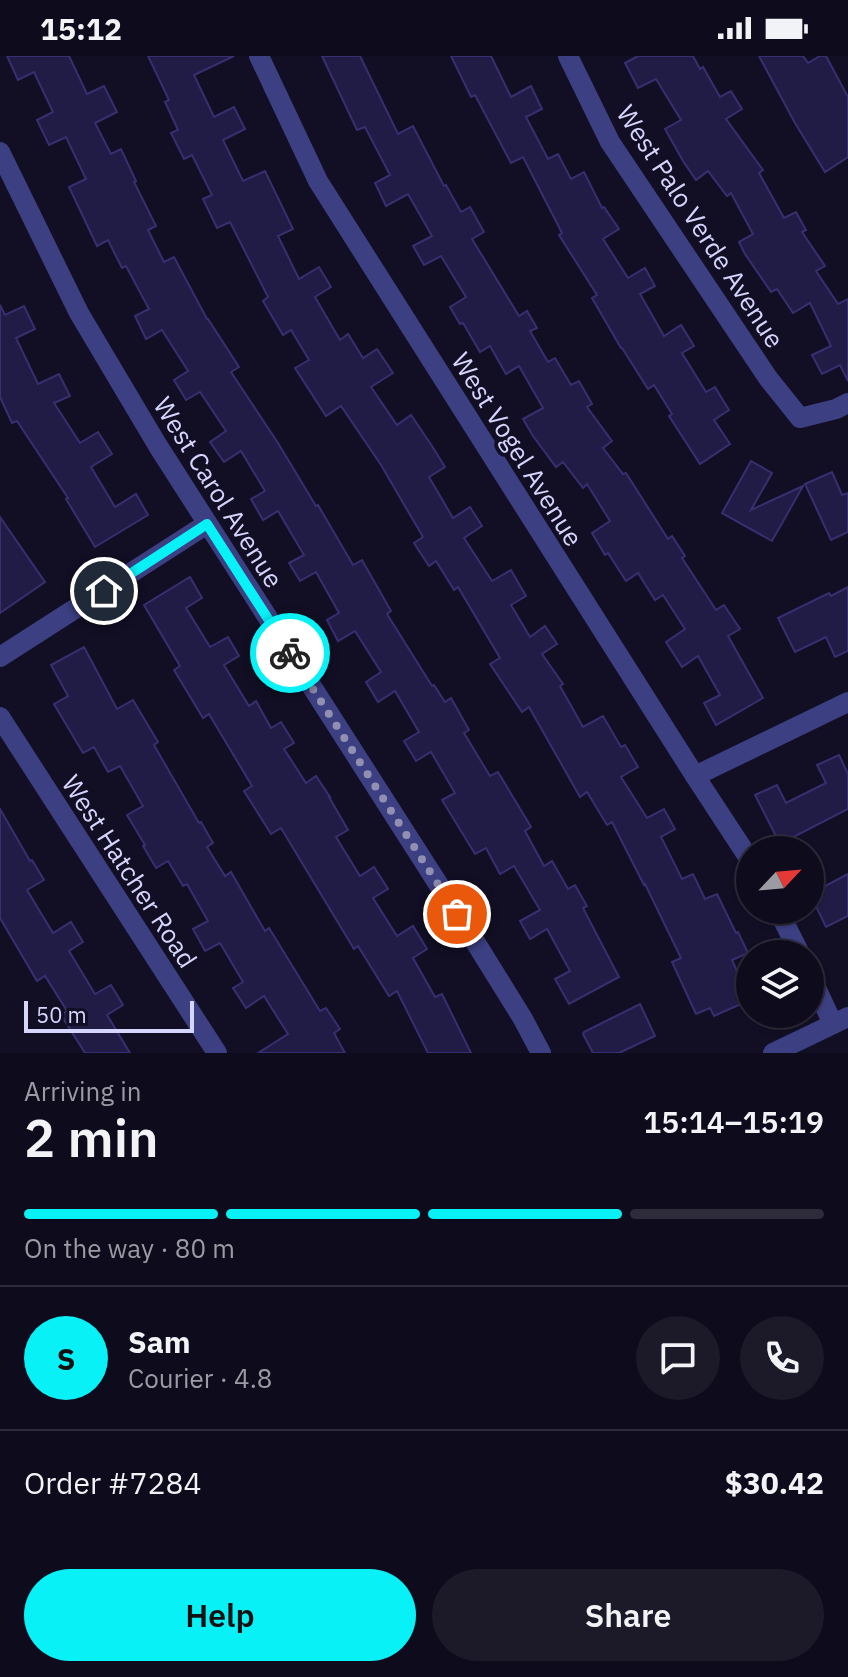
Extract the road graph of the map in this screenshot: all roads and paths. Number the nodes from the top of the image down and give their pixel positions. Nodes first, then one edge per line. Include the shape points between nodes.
1 (259, 56) edge
2 (568, 56) edge
3 (0, 152) edge
4 (848, 403) edge
5 (207, 524) junction
6 (0, 657) edge
7 (848, 702) edge
8 (0, 717) edge
9 (695, 776) junction
10 (736, 839) edge
11 (824, 995) edge
12 (841, 1020) edge
13 (217, 1053) edge
14 (541, 1053) edge
15 (773, 1053) edge

1 - 9 street, West Vogel Avenue via 318,181
2 - 4 street, West Palo Verde Avenue via 610,142 800,418
3 - 5 street, West Carol Avenue via 109,367
5 - 6 street
5 - 14 street, West Carol Avenue
7 - 9 street
8 - 13 street, West Hatcher Road
9 - 10 street, West Vogel Avenue
11 - 12 street
12 - 15 street

